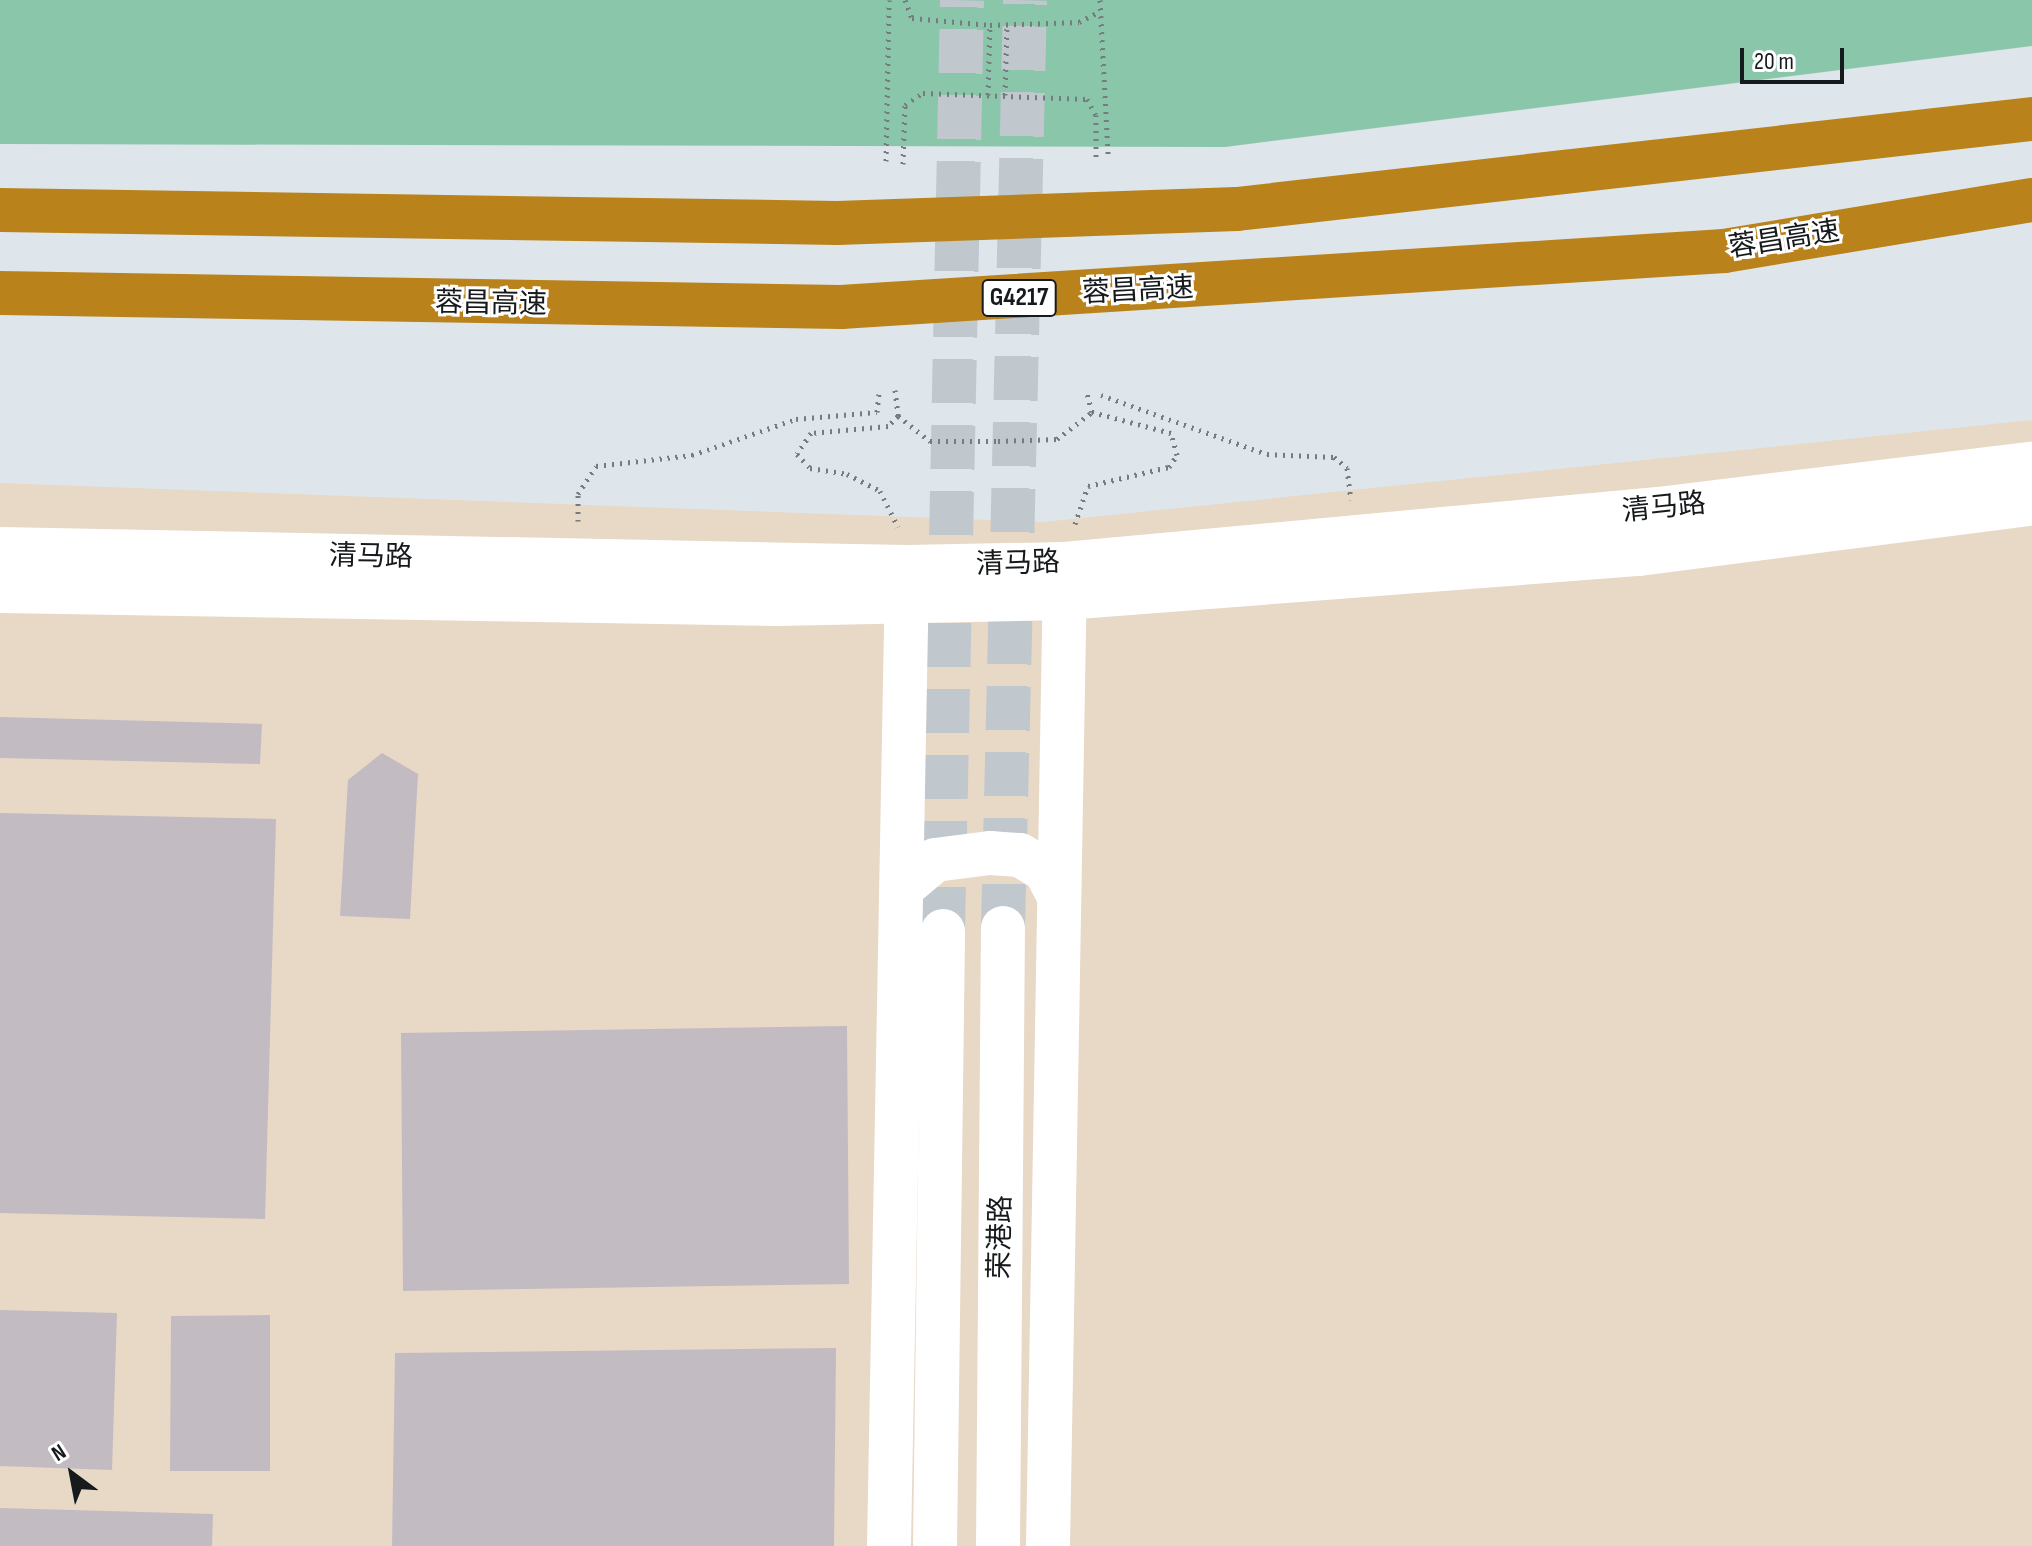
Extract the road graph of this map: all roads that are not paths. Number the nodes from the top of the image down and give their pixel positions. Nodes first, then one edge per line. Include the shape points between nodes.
1 (2032, 119) edge
2 (2032, 200) edge
3 (0, 210) edge
4 (0, 293) edge
5 (2032, 464) edge
6 (2032, 504) edge
7 (0, 549) edge
8 (1065, 581) junction
9 (907, 586) junction
10 (0, 591) edge
11 (902, 888) junction
12 (1059, 896) junction
13 (1003, 928) tunnel mouth
14 (943, 931) tunnel mouth
15 (889, 1546) edge
16 (935, 1546) edge
17 (998, 1546) edge
18 (1048, 1546) edge

1 - 3 highway via 1237,209 837,223
2 - 4 highway, 蓉昌高速 / G4217 via 1724,251 841,307
5 - 8 street, 清马路 via 1355,537
6 - 8 street, 清马路 via 1639,554
7 - 9 street, 清马路 via 578,561
8 - 9 street, 清马路
8 - 12 street
9 - 10 street, 清马路
9 - 11 street
11 - 12 street via 935,860 990,853 1020,855 1045,870
11 - 15 street
12 - 18 street
13 - 17 street, 荣港路
14 - 16 street

